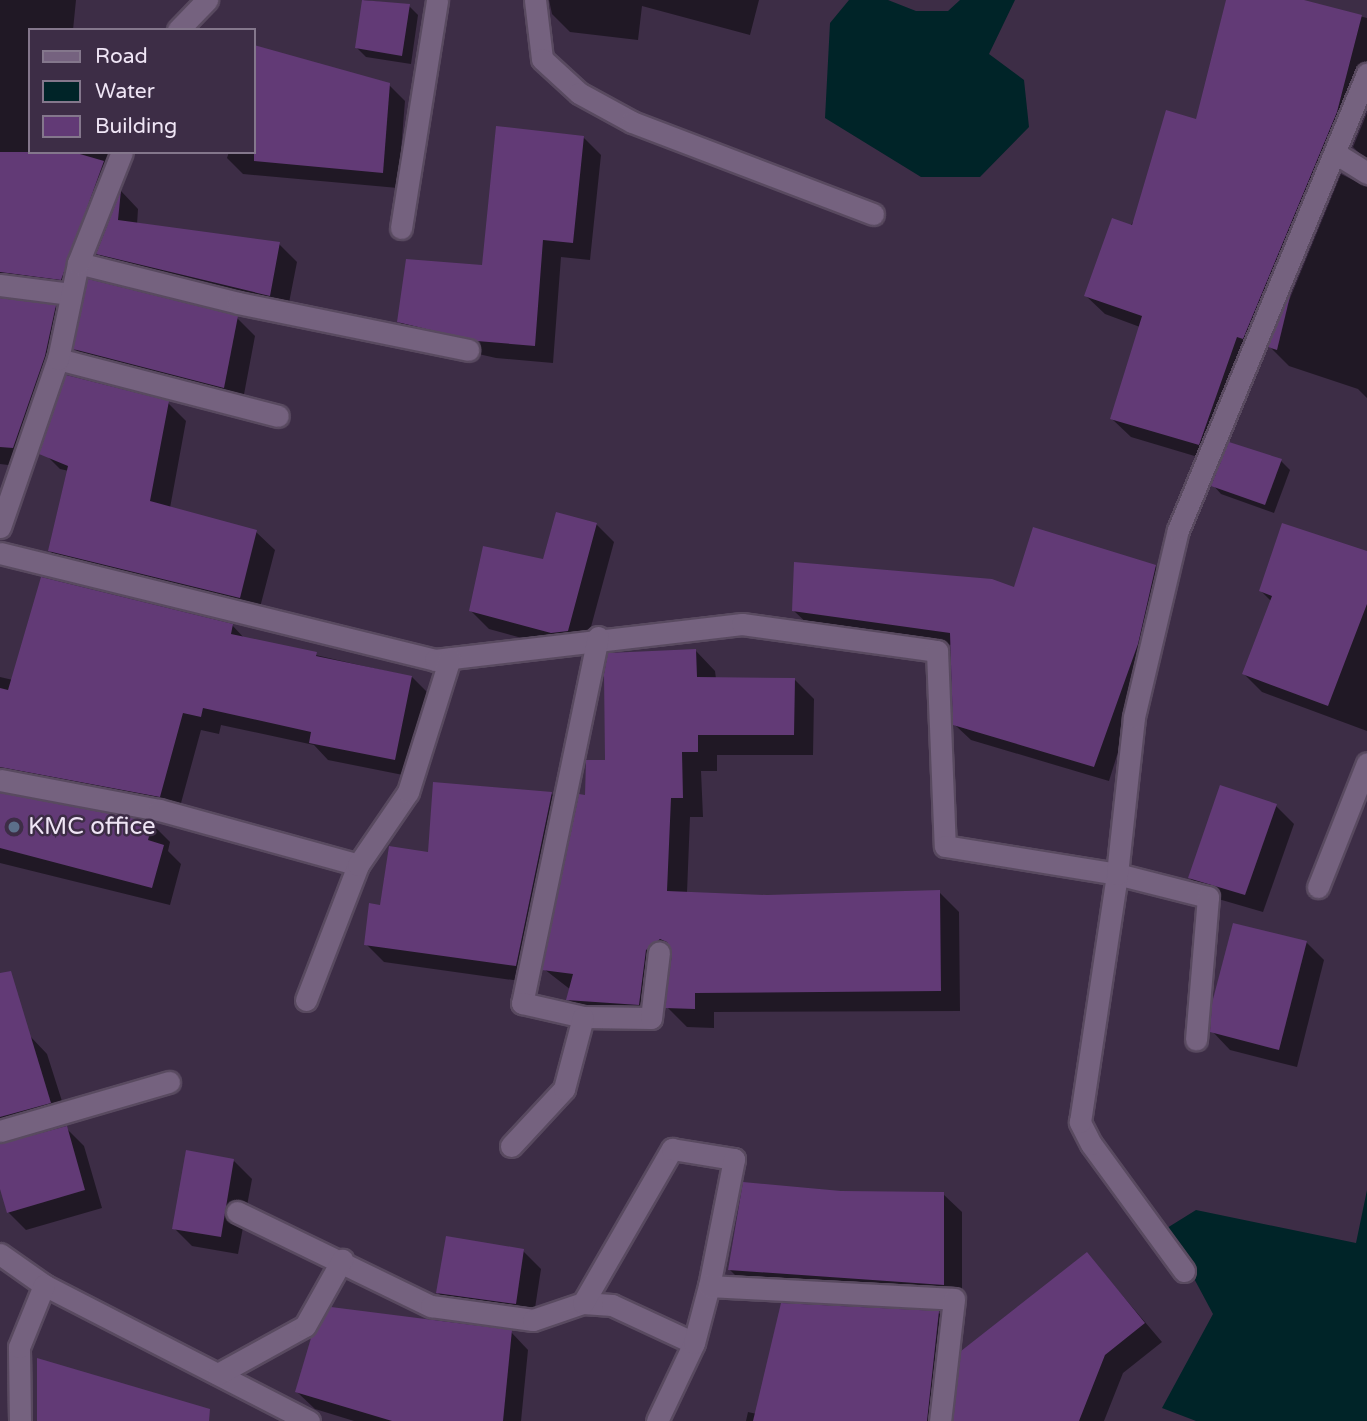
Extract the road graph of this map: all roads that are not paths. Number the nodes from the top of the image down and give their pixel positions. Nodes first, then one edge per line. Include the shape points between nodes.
1 (207, 0) edge
2 (436, 0) edge
3 (535, 0) edge
4 (180, 28) edge
5 (1367, 74) edge
6 (1335, 153) junction
7 (121, 154) edge
8 (1367, 173) edge
9 (873, 215) dead end
10 (401, 228) dead end
11 (78, 263) junction
12 (0, 285) edge
13 (70, 294) junction
14 (468, 350) dead end
15 (58, 359) junction
16 (278, 416) dead end
17 (0, 527) edge
18 (0, 553) edge
19 (598, 637) junction
20 (450, 658) junction
21 (1367, 763) edge
22 (0, 780) edge
23 (358, 865) junction
24 (1117, 874) junction
25 (1318, 887) dead end
26 (659, 952) dead end
27 (306, 1000) dead end
28 (583, 1017) junction
29 (1196, 1039) dead end
30 (169, 1082) dead end
31 (0, 1131) edge
32 (511, 1146) dead end
33 (237, 1212) dead end
34 (0, 1254) edge
35 (342, 1260) junction
36 (1185, 1271) dead end
37 (44, 1285) junction
38 (709, 1286) junction
39 (583, 1303) junction
40 (694, 1343) junction
41 (218, 1374) junction
42 (20, 1421) edge
43 (309, 1421) edge
44 (657, 1421) edge
45 (940, 1421) edge

1 - 4 street
2 - 10 street
3 - 9 street via 542,59 579,93 632,122
5 - 6 street
6 - 8 street
6 - 24 street via 1178,530 1134,717
7 - 11 street
11 - 13 street
11 - 14 street via 238,303
12 - 13 street
13 - 15 street
15 - 16 street
15 - 17 street
18 - 20 street via 435,660
19 - 20 street via 593,644
19 - 24 street via 742,624 937,651 945,846
19 - 28 street via 522,1003
20 - 23 street via 408,792
21 - 25 street
22 - 23 street via 159,810
23 - 27 street
24 - 29 street via 1208,897
24 - 36 street via 1080,1122 1091,1144
26 - 28 street via 651,1018
28 - 32 street via 564,1089
30 - 31 street
33 - 35 street
34 - 37 street
35 - 39 street via 431,1306 533,1320
35 - 41 street via 305,1326
37 - 41 street
37 - 42 street via 19,1347
38 - 39 street via 734,1159 672,1149
38 - 40 street
38 - 45 street via 954,1298
39 - 40 street via 612,1305
40 - 44 street
41 - 43 street

